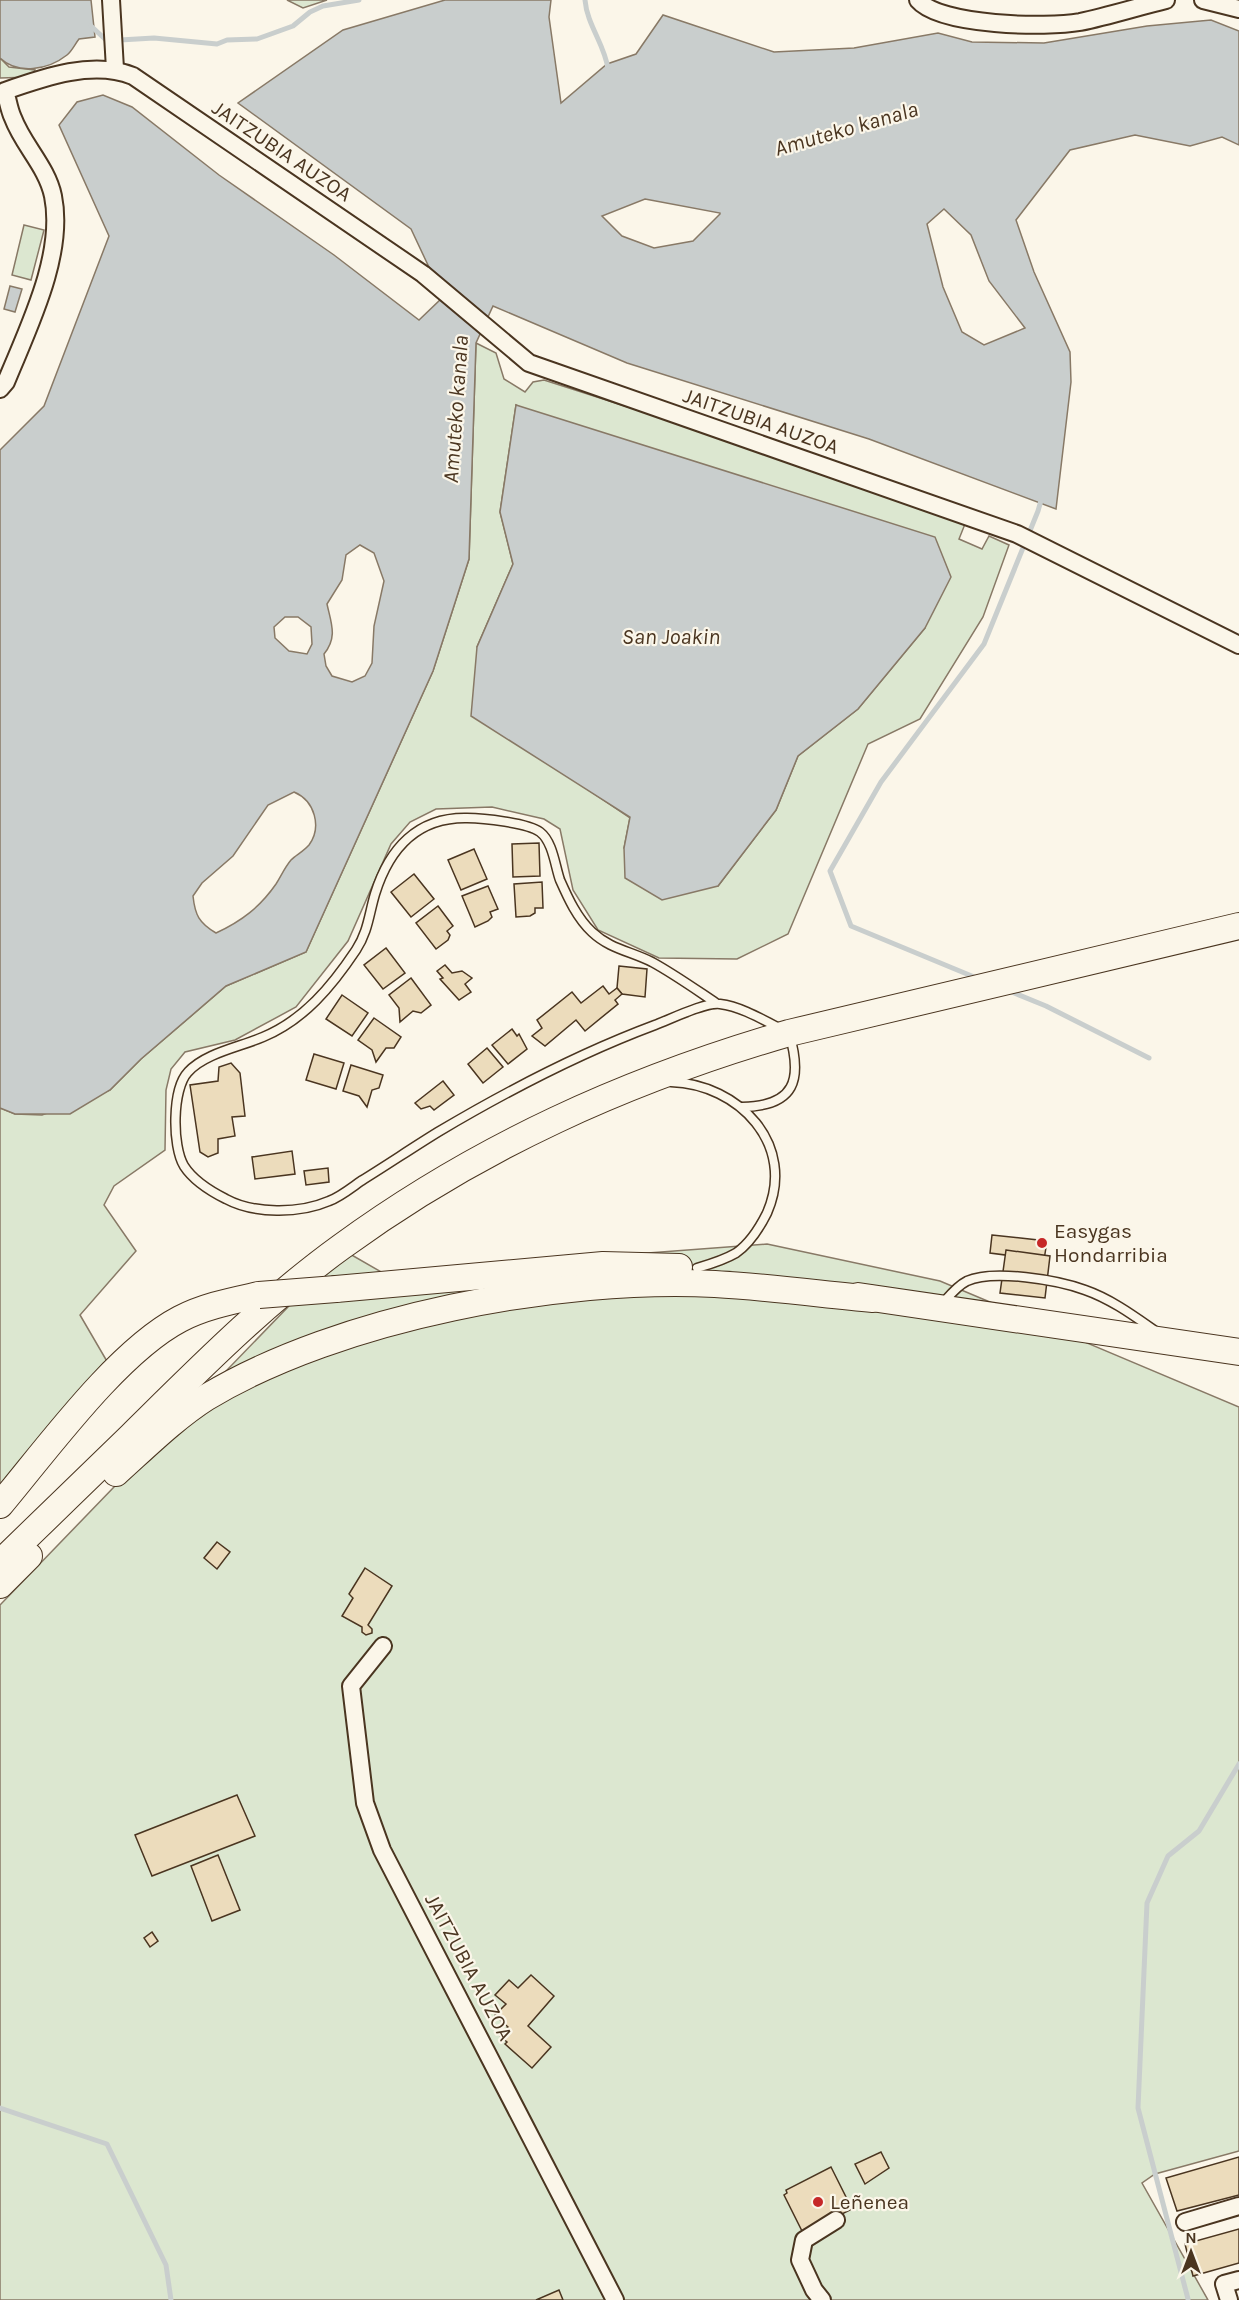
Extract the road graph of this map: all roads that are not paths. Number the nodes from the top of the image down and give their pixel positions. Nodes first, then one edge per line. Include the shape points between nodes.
1 (111, 0) edge
2 (1166, 0) edge
3 (1203, 0) edge
4 (920, 2) edge
5 (1239, 9) edge
6 (115, 69) junction
7 (3, 90) edge
8 (6, 369) edge
9 (0, 389) edge
10 (1239, 645) edge
11 (1239, 926) edge
12 (716, 1003) junction
13 (789, 1033) junction
14 (643, 1081) junction
15 (742, 1107) junction
16 (697, 1268) junction
17 (873, 1299) junction
18 (939, 1308) junction
19 (1172, 1342) junction
20 (1239, 1352) edge
21 (130, 1436) junction
22 (0, 1505) edge
23 (76, 1508) junction
24 (0, 1563) edge
25 (0, 1585) edge
26 (383, 1646) dead end
27 (1239, 2206) edge
28 (836, 2220) dead end
29 (1185, 2222) dead end
30 (1239, 2280) edge
31 (615, 2300) edge
32 (822, 2300) edge
33 (1229, 2300) edge

1 - 6 street
2 - 4 street via 1078,22 1040,24 1004,24 940,14
3 - 5 street
6 - 7 street, JAITZUBIA AUZOA via 96,68
6 - 10 street, JAITZUBIA AUZOA via 143,83 423,274 529,363 1017,534
7 - 8 street, JAITZUBIA AUZOA via 13,119 40,163 53,196 55,243 35,309
8 - 9 street, JAITZUBIA AUZOA via 6,382
11 - 13 main road
12 - 12 lane via 598,1046 439,1131 330,1201 309,1207 245,1208 203,1185 184,1166 176,1121 178,1088 184,1075 196,1064 294,1021 313,1005 357,948 371,920 384,870 408,838 430,824 467,818 529,826 539,831 547,839 560,880 588,929 610,946 650,961
12 - 13 lane via 743,1010
13 - 14 main road
13 - 15 lane via 796,1056 793,1087 783,1097 760,1106
14 - 15 lane via 683,1082 729,1097
14 - 21 main road via 562,1115 448,1176 349,1242 226,1341
15 - 16 lane via 767,1142 775,1170 774,1198 761,1226 738,1252
16 - 17 main road
16 - 22 main road, bridge via 603,1265 259,1295 214,1304 180,1319 147,1341 83,1406
17 - 18 main road
17 - 23 main road via 714,1284 631,1284 458,1307 372,1329 257,1370 205,1398
18 - 19 main road
18 - 19 lane via 967,1281 989,1276 1056,1283 1086,1290 1121,1307
19 - 20 main road
21 - 23 main road
21 - 24 main road
23 - 25 main road
26 - 31 street, JAITZUBIA AUZOA via 351,1686 368,1812 382,1850
27 - 29 street
28 - 32 street via 804,2240 800,2260
30 - 33 street via 1224,2284

